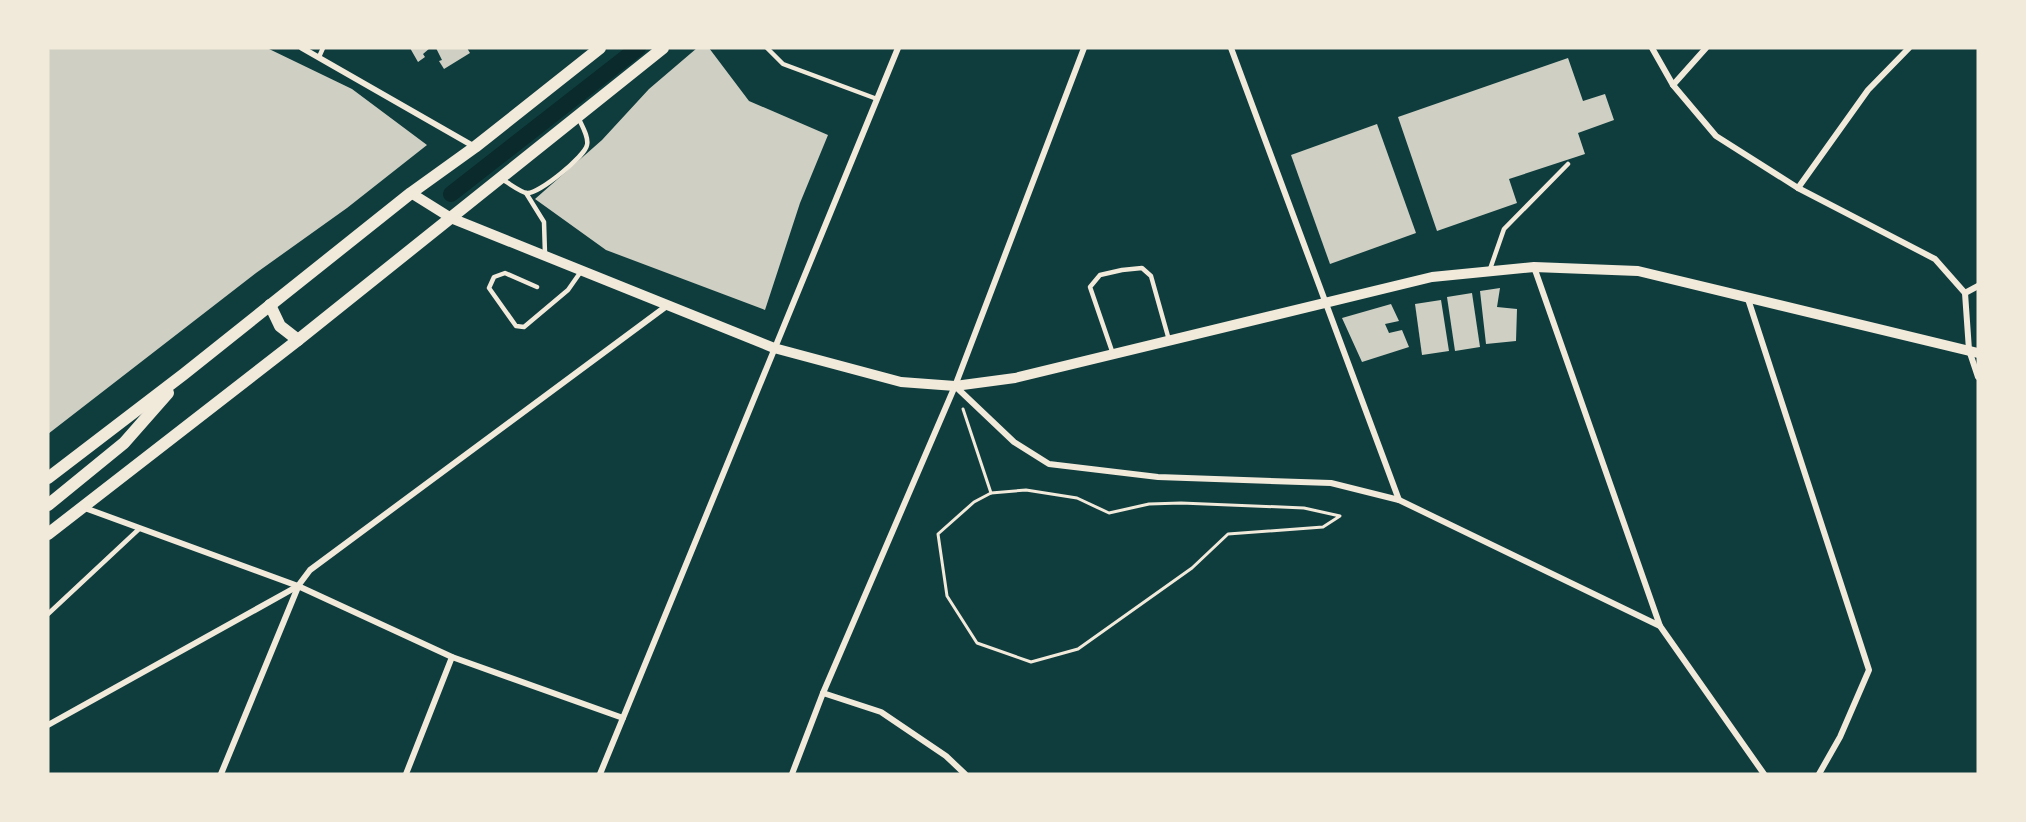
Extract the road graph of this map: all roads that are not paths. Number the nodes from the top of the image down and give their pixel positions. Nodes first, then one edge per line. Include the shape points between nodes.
1 (302, 48) edge
2 (323, 48) edge
3 (600, 48) edge
4 (663, 48) edge
5 (767, 48) edge
6 (898, 48) edge
7 (1084, 48) edge
8 (1231, 48) edge
9 (1652, 48) edge
10 (1706, 48) edge
11 (1909, 48) edge
12 (319, 57) junction
13 (1673, 85) junction
14 (877, 99) junction
15 (578, 116) junction
16 (474, 147) junction
17 (1568, 164) dead end
18 (501, 178) junction
19 (1798, 188) junction
20 (411, 193) junction
21 (526, 193) junction
22 (451, 218) junction
23 (545, 256) junction
24 (1534, 267) junction
25 (582, 270) junction
26 (1489, 272) junction
27 (1978, 286) edge
28 (537, 287) dead end
29 (1965, 293) junction
30 (1748, 298) junction
31 (1327, 302) junction
32 (270, 305) junction
33 (668, 305) junction
34 (298, 340) junction
35 (1169, 340) junction
36 (774, 348) junction
37 (1973, 351) edge
38 (1113, 355) junction
39 (184, 374) junction
40 (1978, 376) edge
41 (955, 386) junction
42 (48, 477) edge
43 (1399, 500) junction
44 (48, 505) edge
45 (81, 507) junction
46 (139, 529) junction
47 (48, 534) edge
48 (298, 586) junction
49 (48, 614) edge
50 (1660, 627) junction
51 (452, 657) junction
52 (823, 693) junction
53 (623, 718) junction
54 (48, 725) edge
55 (220, 774) edge
56 (406, 774) edge
57 (600, 774) edge
58 (792, 774) edge
59 (965, 774) edge
60 (1764, 774) edge
61 (1819, 774) edge

1 - 12 street
2 - 12 lane
3 - 16 main road
4 - 15 main road
5 - 14 lane via 783,64
6 - 14 street
7 - 41 street
8 - 31 street
9 - 13 street
10 - 13 street
11 - 19 street via 1868,90
12 - 16 street
13 - 19 street via 1716,136
14 - 36 street
15 - 18 main road
15 - 21 lane via 588,140 587,148 580,158 537,191
16 - 20 main road
17 - 26 lane via 1503,229
18 - 21 lane
18 - 22 main road
19 - 29 street via 1935,259
20 - 22 street
20 - 32 main road
21 - 23 lane via 544,222
22 - 23 street
22 - 34 main road
23 - 25 street
24 - 26 street
24 - 30 street via 1638,271
24 - 50 street
25 - 28 lane via 568,290 524,327 516,326 489,288 494,277 505,273
25 - 33 street
26 - 31 street via 1432,277
27 - 29 street
29 - 37 street
30 - 37 street
30 - 61 street via 1869,670
31 - 35 street
31 - 43 street
32 - 34 main road via 280,326
32 - 39 main road
33 - 36 street
33 - 48 street via 310,570
34 - 45 main road
35 - 38 street
35 - 38 lane via 1151,276 1142,268 1100,275 1090,287
36 - 41 street via 901,382
36 - 53 street
37 - 40 street
38 - 41 street via 1015,378
39 - 42 main road
39 - 44 main road via 124,443
41 - 43 street via 1014,442 1049,464 1158,477 1331,483
41 - 52 street
43 - 50 street
45 - 46 street
45 - 47 main road
46 - 48 street
46 - 49 lane
48 - 51 street
48 - 54 street
48 - 55 street
50 - 60 street
51 - 53 street
51 - 56 street
52 - 58 street
52 - 59 street via 881,712 946,756
53 - 57 street

